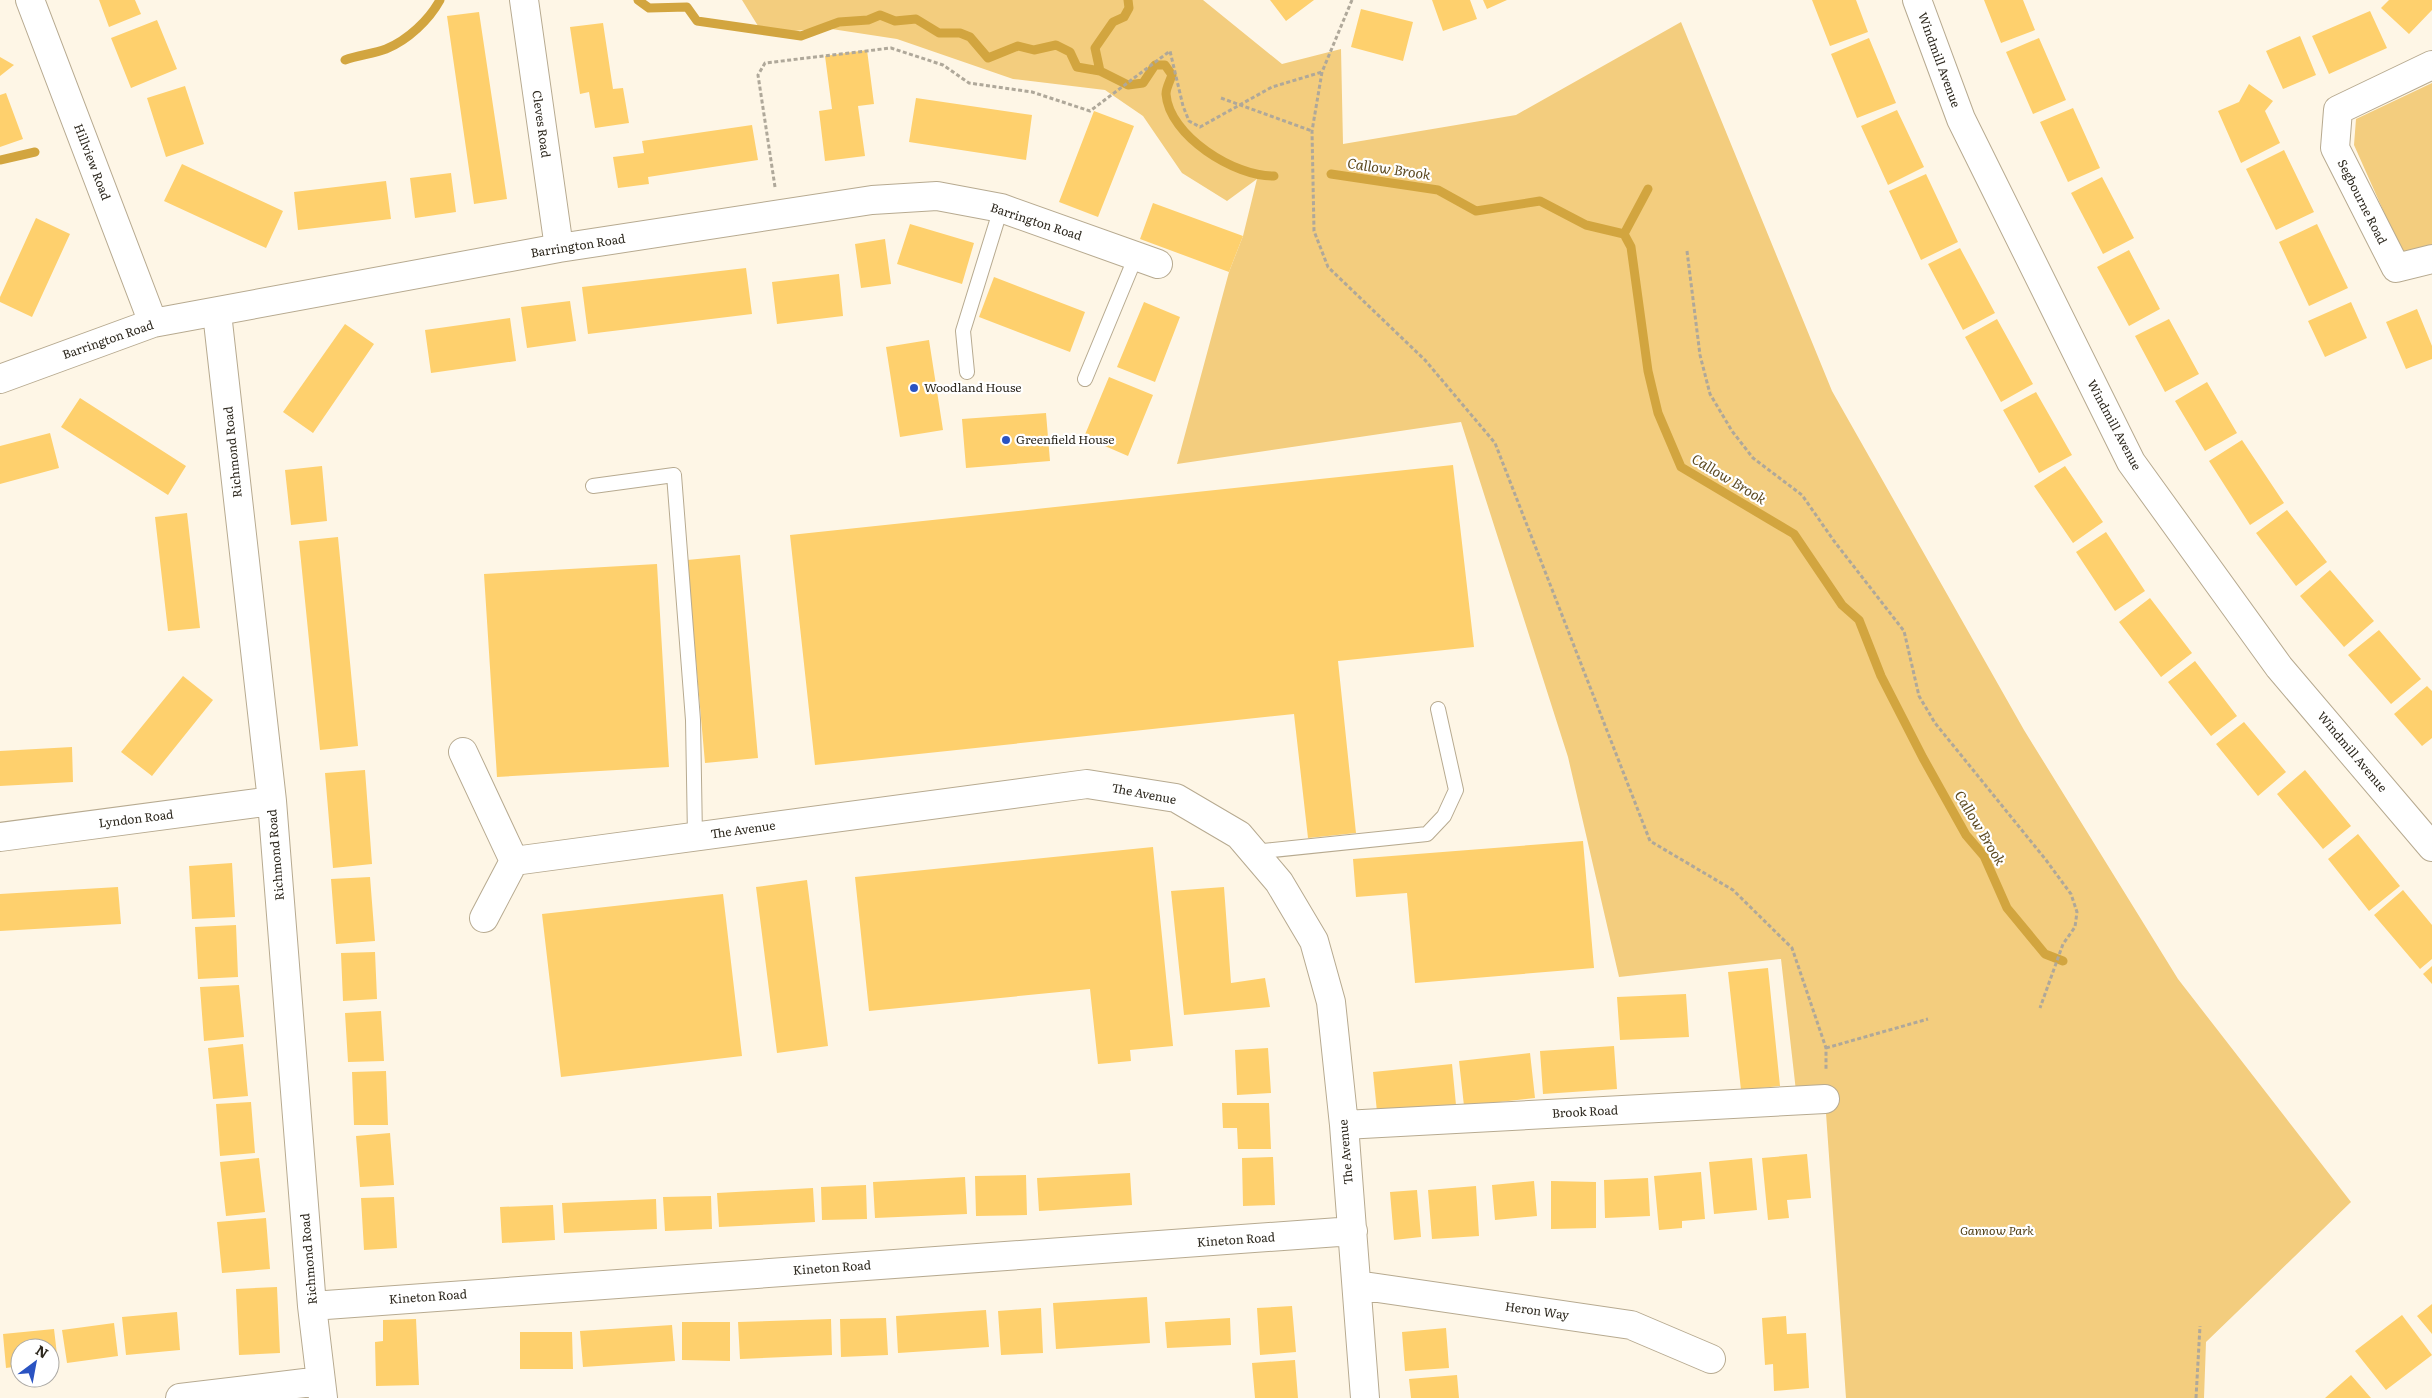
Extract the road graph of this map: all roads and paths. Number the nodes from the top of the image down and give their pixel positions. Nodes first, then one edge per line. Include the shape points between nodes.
1 (30, 0) edge
2 (524, 0) edge
3 (1352, 0) edge
4 (1918, 0) edge
5 (2432, 65) edge
6 (1322, 72) junction
7 (1220, 98) dead end
8 (1238, 106) junction
9 (1312, 131) junction
10 (1001, 208) junction
11 (779, 214) junction
12 (559, 248) junction
13 (1687, 251) dead end
14 (2432, 259) edge
15 (1147, 260) joint
16 (217, 313) junction
17 (153, 323) junction
18 (967, 372) dead end
19 (0, 379) edge
20 (1086, 379) dead end
21 (592, 486) dead end
22 (1438, 709) dead end
23 (463, 752) dead end
24 (272, 801) junction
25 (0, 836) edge
26 (695, 837) junction
27 (2432, 847) edge
28 (1254, 852) junction
29 (514, 861) junction
30 (484, 918) dead end
31 (2040, 1008) dead end
32 (1928, 1019) dead end
33 (1826, 1048) junction
34 (1825, 1099) joint
35 (1344, 1125) junction
36 (1353, 1231) junction
37 (1357, 1285) junction
38 (312, 1306) junction
39 (2200, 1326) dead end
40 (1711, 1359) dead end
41 (322, 1390) edge
42 (180, 1398) edge
43 (1364, 1398) edge
44 (2196, 1398) edge

1 - 17 street, Hillview Road
2 - 12 street, Cleves Road
3 - 6 path
4 - 27 street, Windmill Avenue via 1961,119 2131,462 2279,667
5 - 14 street, Segbourne Road via 2338,110 2334,148 2396,268
6 - 8 path via 1272,87
6 - 9 path
7 - 8 path
8 - 9 path
8 - 11 path via 1200,127 1190,121 1183,106 1170,51 1090,111 1032,92 969,83 943,65 891,48 765,63 758,75
9 - 33 path via 1314,231 1328,267 1425,360 1495,443 1650,841 1733,890 1792,948
10 - 11 street, Barrington Road via 936,196 872,200
10 - 15 street, Barrington Road
10 - 18 lane via 963,331
11 - 12 street, Barrington Road
12 - 16 street, Barrington Road
13 - 31 path via 1700,355 1710,394 1732,431 1753,458 1802,494 1904,631 1919,696 1935,723 2070,894 2077,912 2075,927 2063,944
15 - 20 lane
16 - 17 street, Barrington Road
16 - 24 street, Richmond Road
17 - 19 street, Barrington Road
21 - 26 lane via 674,475 693,720
22 - 28 lane via 1456,790 1444,816 1427,834
23 - 29 street
24 - 25 street, Lyndon Road
24 - 38 street, Richmond Road
26 - 28 street, The Avenue via 1087,784 1176,798 1239,835
26 - 29 street, The Avenue
28 - 35 street, The Avenue via 1280,882 1314,941 1330,1002
29 - 30 street
32 - 33 path
33 - 34 path
34 - 35 street, Brook Road
35 - 36 street, The Avenue
36 - 37 street, The Avenue
36 - 38 street, Kineton Road
37 - 40 street, Heron Way via 1631,1325
37 - 43 street, The Avenue
38 - 41 street, Richmond Road
39 - 44 path
41 - 42 street

